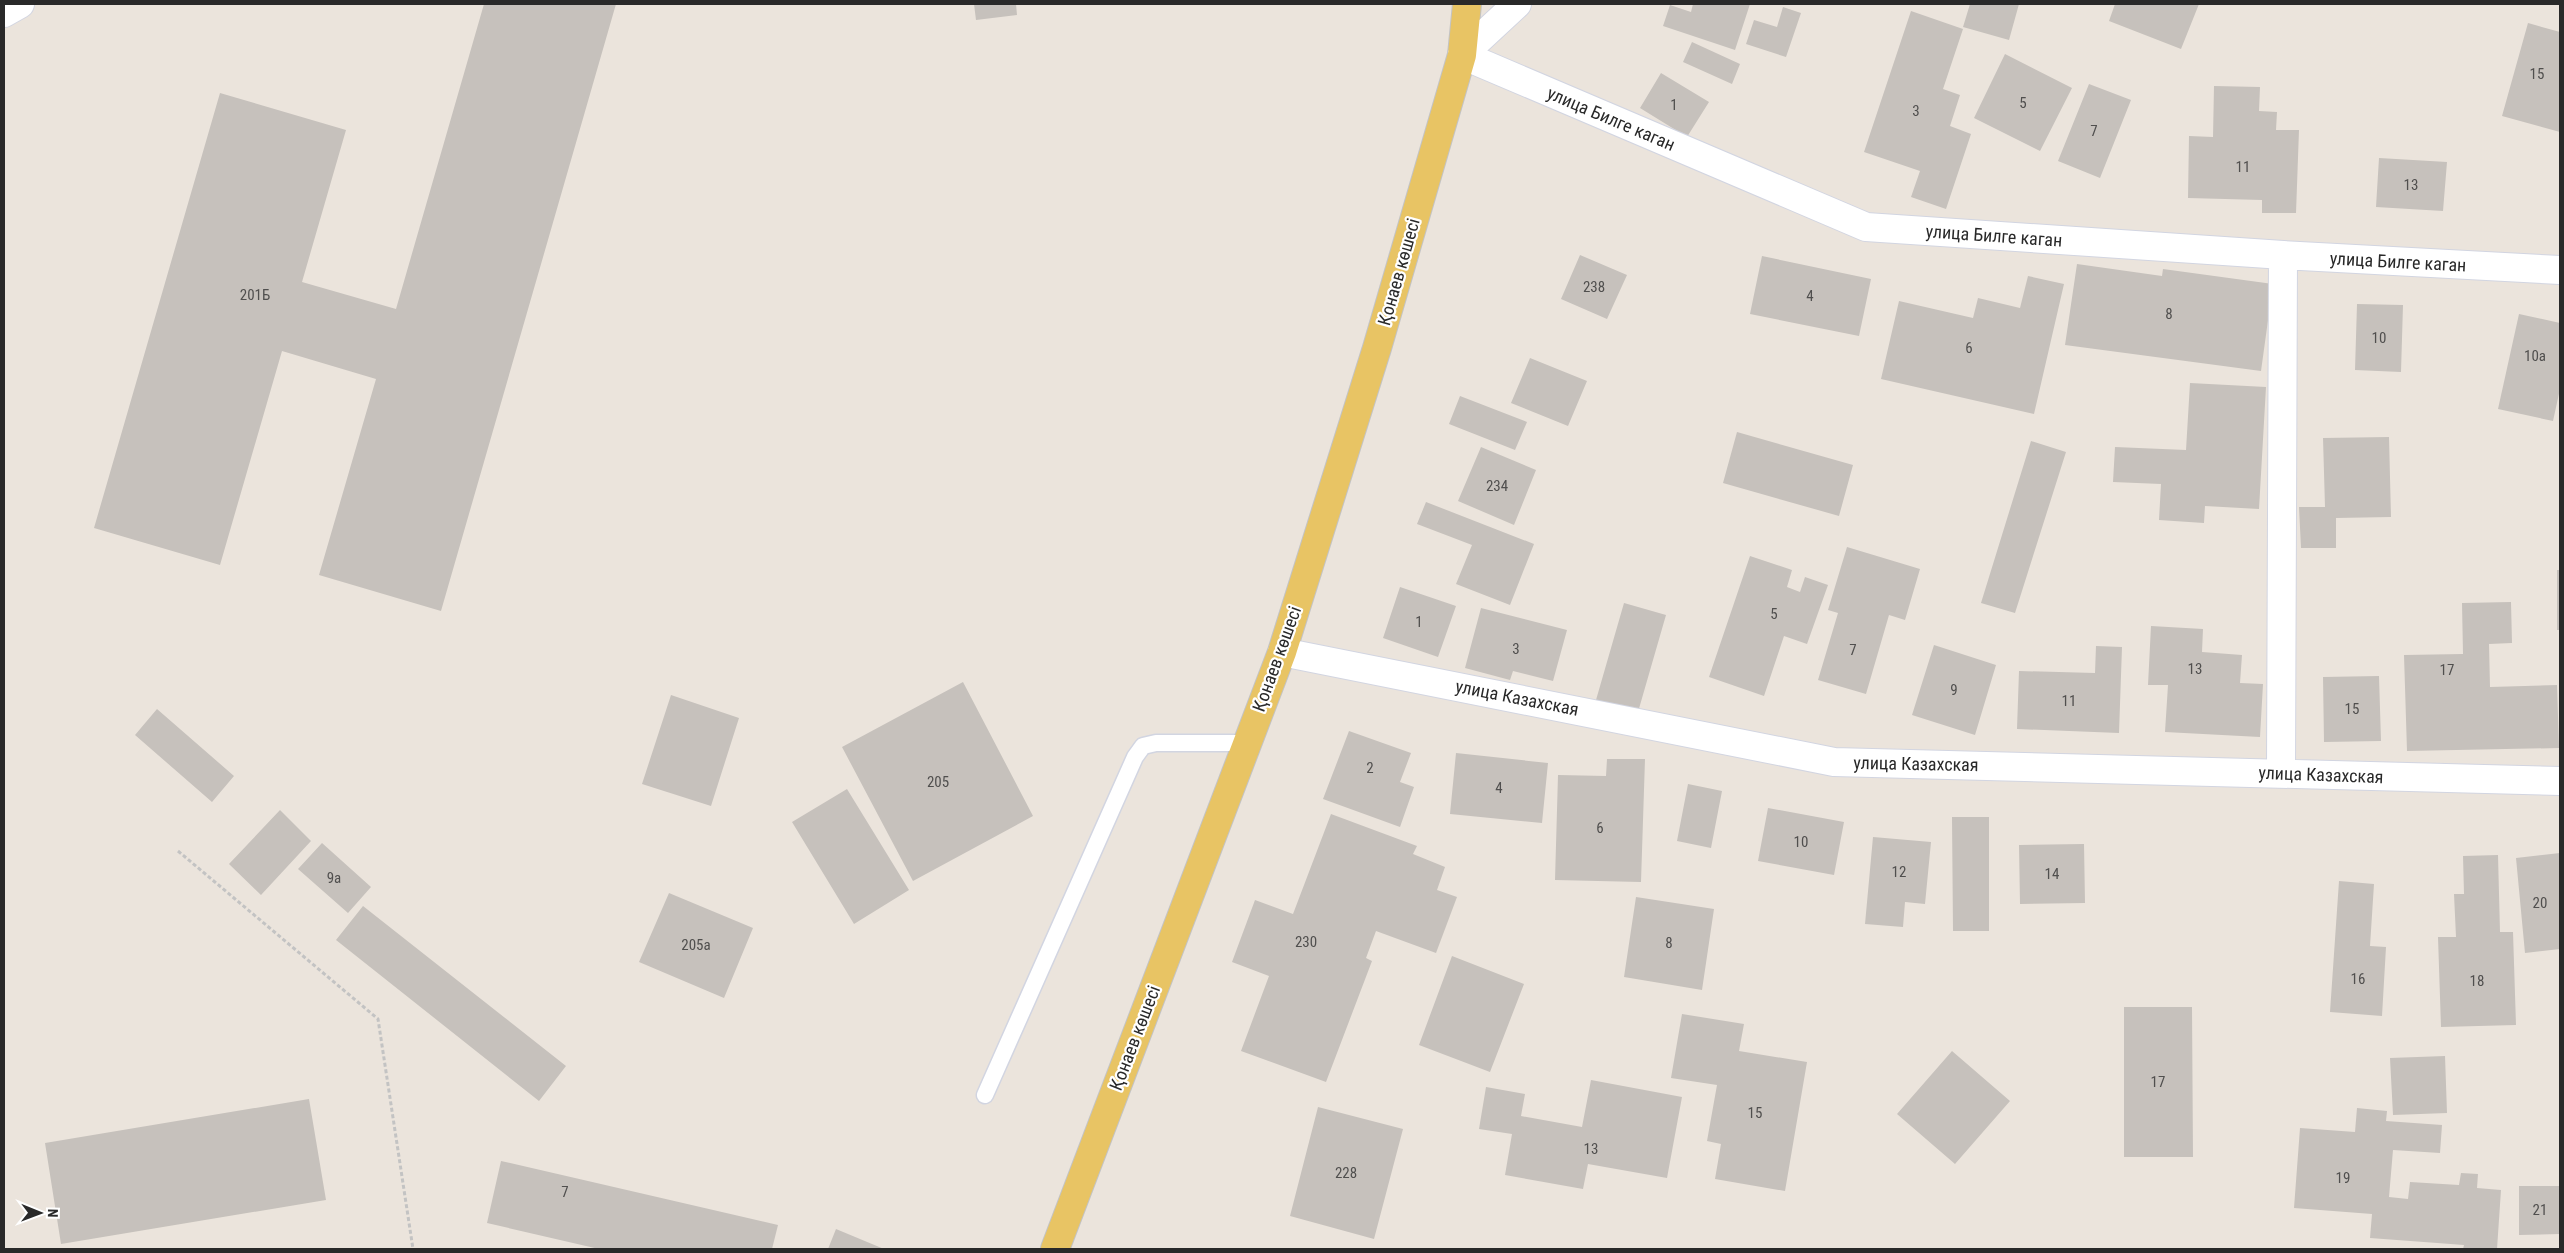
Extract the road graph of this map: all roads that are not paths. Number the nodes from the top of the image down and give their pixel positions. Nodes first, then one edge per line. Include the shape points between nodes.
1 (20, 4) edge
2 (1467, 4) edge
3 (1517, 4) edge
4 (4, 13) edge
5 (1462, 55) junction
6 (2283, 256) junction
7 (2560, 270) edge
8 (1282, 652) junction
9 (1246, 743) junction
10 (2281, 773) junction
11 (2560, 781) edge
12 (985, 1095) dead end
13 (1055, 1249) edge

1 - 4 street
2 - 5 main road, Қонаев көшесі
3 - 5 street
5 - 6 street, улица Билге каган via 1866,227
5 - 8 main road, Қонаев көшесі via 1377,348
6 - 7 street, улица Билге каган
6 - 10 street
8 - 9 main road, Қонаев көшесі
8 - 10 street, улица Казахская via 1834,762
9 - 12 lane via 1156,743 1143,746 1135,757
9 - 13 main road, Қонаев көшесі
10 - 11 street, улица Казахская

